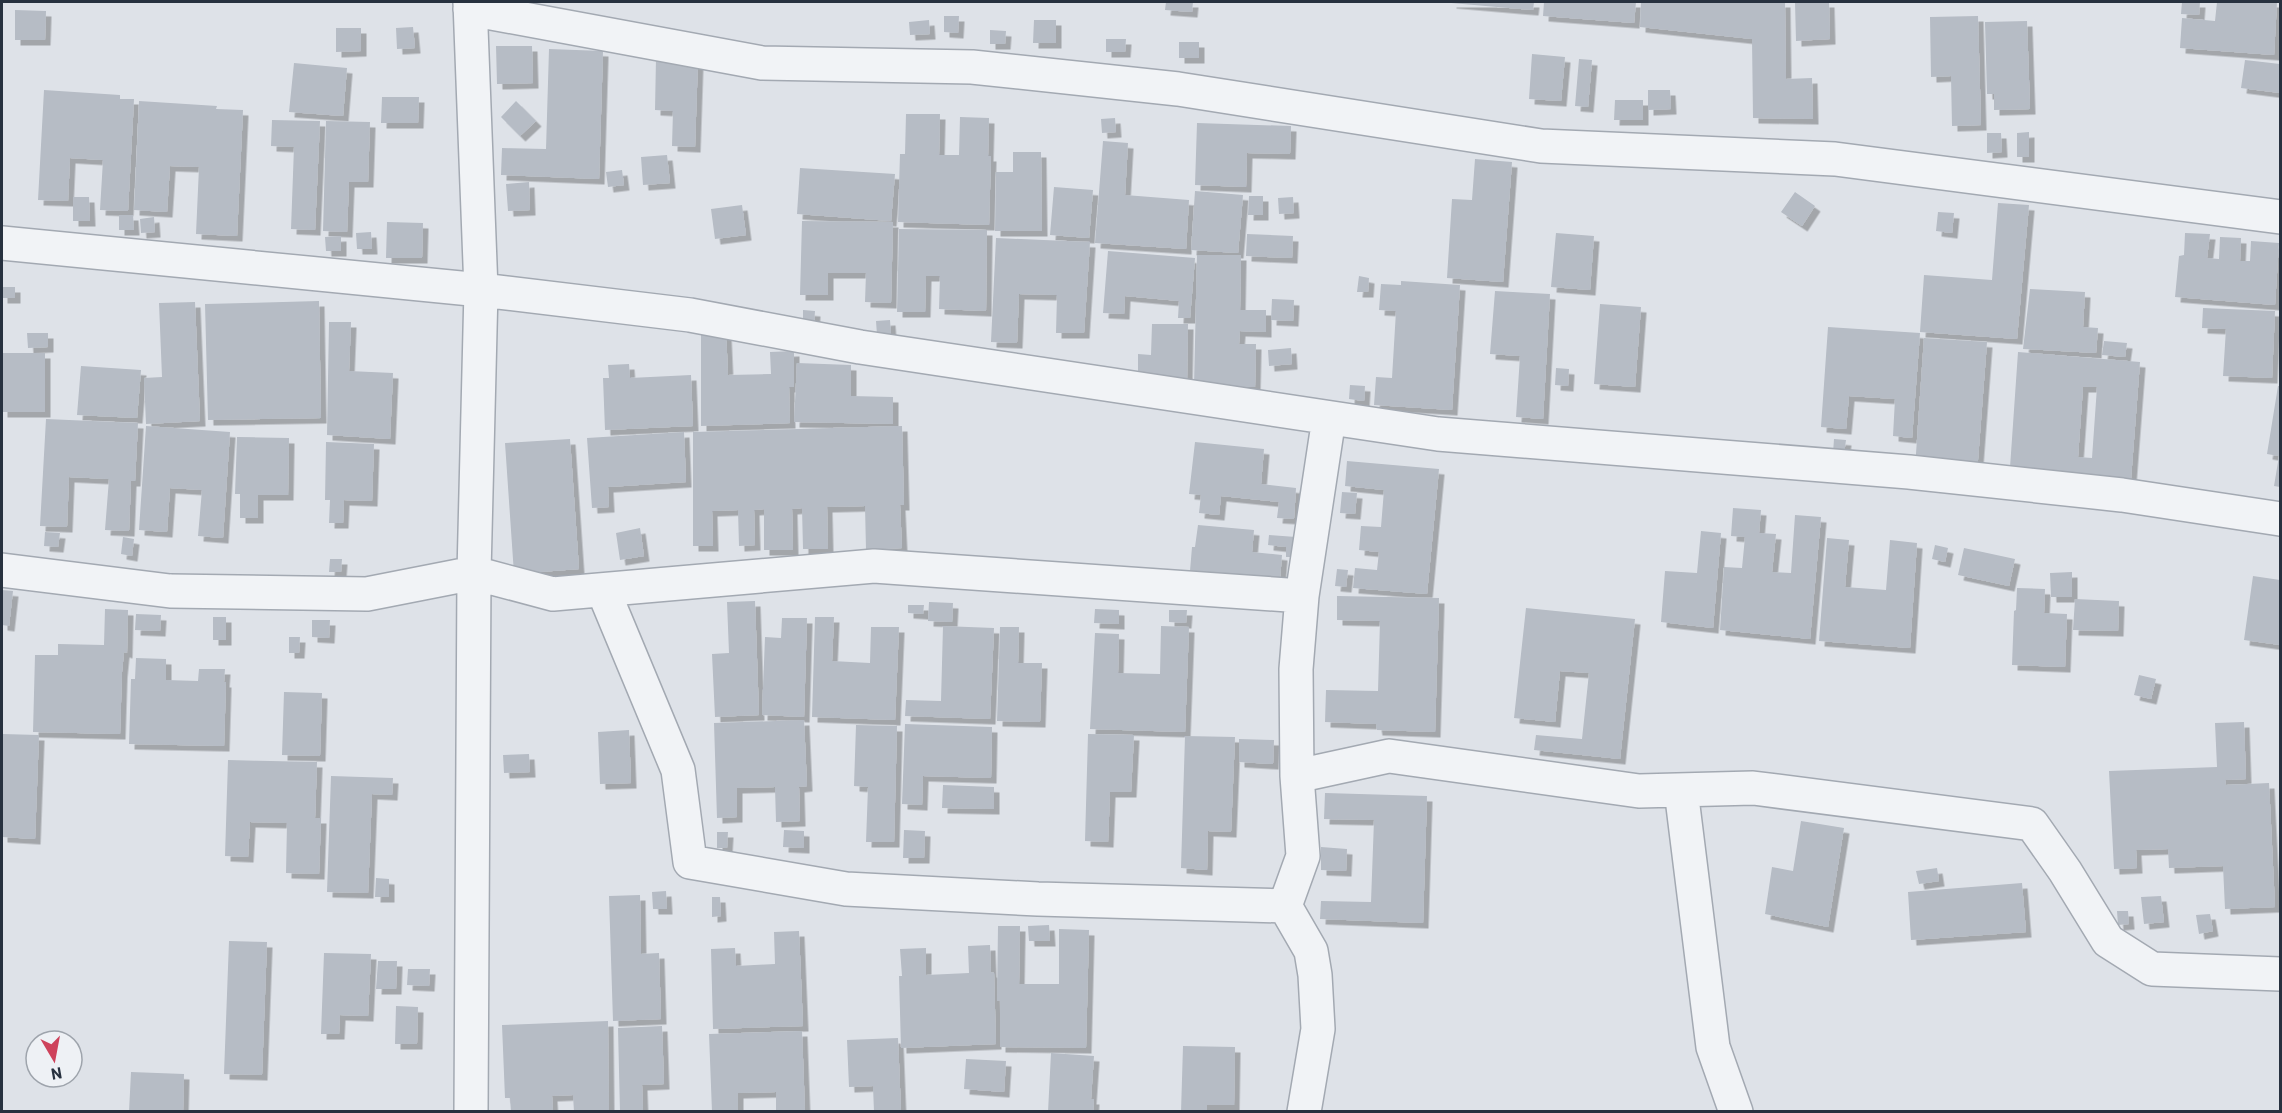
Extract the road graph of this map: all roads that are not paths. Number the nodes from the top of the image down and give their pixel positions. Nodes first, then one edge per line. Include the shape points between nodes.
1 (470, 5) edge
2 (2280, 217) edge
3 (2, 243) edge
4 (481, 290) junction
5 (1329, 418) junction
6 (2280, 519) edge
7 (2, 570) edge
8 (474, 573) junction
9 (603, 590) junction
10 (1302, 596) junction
11 (1297, 776) junction
12 (1681, 790) junction
13 (1285, 906) junction
14 (2280, 974) edge
15 (471, 1112) edge
16 (1304, 1112) edge
17 (1736, 1112) edge

1 - 2 street via 762,63 972,67 1178,89 1541,146 1835,159
1 - 4 street
3 - 4 street
4 - 5 street via 690,315 860,347
4 - 8 street
5 - 6 street via 1438,434 1909,472 2122,495
5 - 10 street
7 - 8 street via 170,591 367,594
8 - 9 street via 553,594
8 - 15 street
9 - 10 street via 874,566
9 - 13 street via 678,770 690,862 846,889
10 - 11 street via 1296,669
11 - 12 street via 1389,756 1640,791
11 - 13 street via 1303,856
12 - 14 street via 1753,788 2032,824 2108,941 2152,969
12 - 17 street via 1713,1047
13 - 16 street via 1311,951 1315,975 1318,1029

